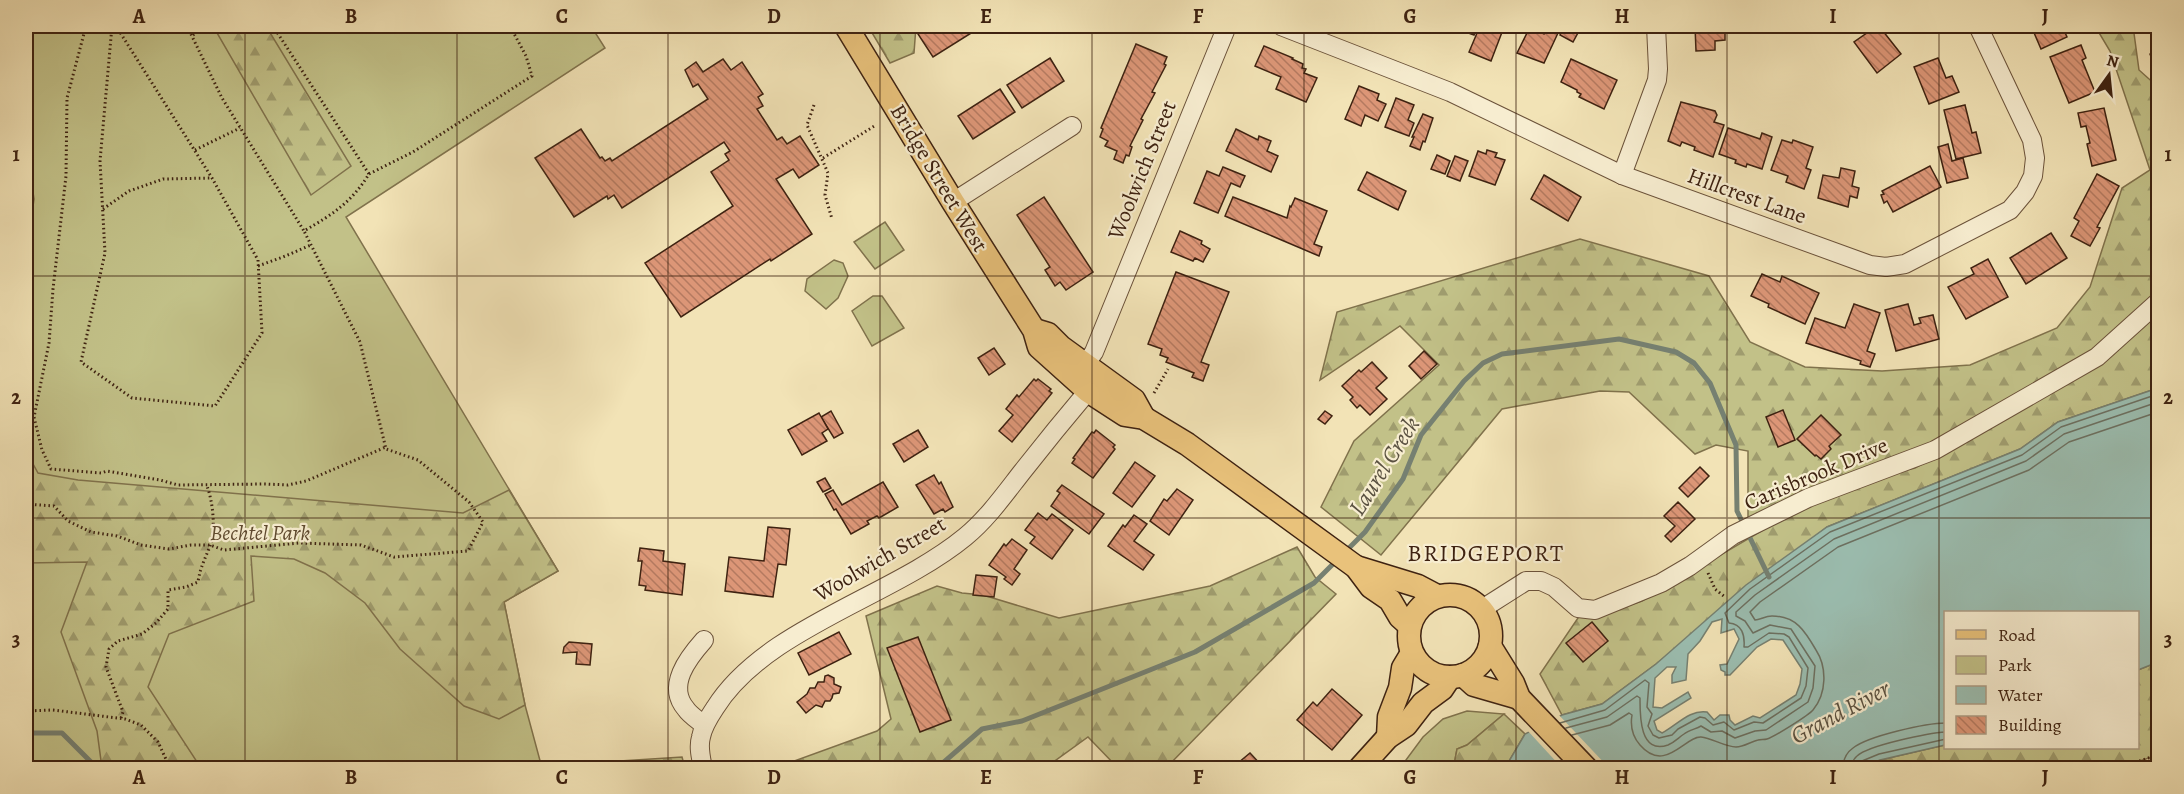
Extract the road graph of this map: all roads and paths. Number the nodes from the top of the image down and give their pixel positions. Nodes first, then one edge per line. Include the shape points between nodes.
1 (86, 26) edge
2 (114, 26) edge
3 (187, 26) edge
4 (208, 26) edge
5 (273, 26) edge
6 (510, 26) edge
7 (846, 26) edge
8 (1227, 26) edge
9 (1281, 26) edge
10 (1656, 26) edge
11 (1977, 26) edge
12 (193, 35) junction
13 (814, 105) dead end
14 (876, 125) dead end
15 (1072, 126) dead end
16 (240, 128) junction
17 (195, 150) junction
18 (822, 158) junction
19 (369, 174) junction
20 (1622, 175) junction
21 (212, 178) junction
22 (953, 202) junction
23 (103, 209) junction
24 (832, 219) dead end
25 (304, 231) junction
26 (311, 245) junction
27 (258, 266) junction
28 (2158, 302) edge
29 (1034, 330) junction
30 (1085, 364) junction
31 (1168, 369) dead end
32 (1088, 391) junction
33 (1148, 408) junction
34 (26, 417) edge
35 (34, 417) junction
36 (386, 447) junction
37 (207, 486) junction
38 (26, 504) edge
39 (210, 545) junction
40 (1356, 567) junction
41 (1690, 567) junction
42 (1437, 596) junction
43 (1725, 597) dead end
44 (1482, 609) junction
45 (1409, 625) junction
46 (704, 640) dead end
47 (1490, 645) junction
48 (1412, 652) junction
49 (1456, 676) junction
50 (1519, 699) junction
51 (26, 711) edge
52 (121, 718) junction
53 (704, 725) junction
54 (1388, 737) junction
55 (2158, 755) edge
56 (170, 768) edge
57 (704, 768) edge
58 (1360, 768) edge
59 (1586, 768) edge
60 (2118, 768) edge

1 - 35 path via 67,98 66,176 49,344
2 - 17 path
2 - 23 path via 100,161
3 - 12 path
4 - 12 path
5 - 19 path
6 - 19 path via 532,76 413,152
7 - 22 main road, Bridge Street West
8 - 30 street, Woolwich Street via 1094,352
9 - 20 street, Hillcrest Lane via 1450,92
10 - 20 street via 1657,80
11 - 20 street, Hillcrest Lane via 2032,140 2036,158 2033,176 2010,210 1905,264 1870,265
12 - 16 path
13 - 18 path via 807,125
14 - 18 path
15 - 22 street
16 - 17 path
16 - 25 path
17 - 21 path
18 - 24 path via 828,173 825,195
19 - 25 path via 357,193
21 - 23 path via 163,179 129,191
21 - 27 path
22 - 29 main road, Bridge Street West
23 - 27 path via 105,253 81,362 132,398 215,406 262,333
25 - 26 path
26 - 27 path
26 - 36 path via 360,342
28 - 41 street, Carisbrook Drive via 2097,357 1935,450 1808,498 1733,535
29 - 30 main road, Bridge Street West via 1048,334
29 - 32 main road, Bridge Street West via 1039,347
30 - 33 main road, Bridge Street West
31 - 33 path
32 - 33 main road, Bridge Street West via 1125,415
32 - 53 street, Woolwich Street via 968,535 941,556 773,651 723,695
33 - 40 main road, Bridge Street West via 1187,444
34 - 35 path
35 - 37 path via 51,469 107,471 178,485
36 - 37 path via 288,486
36 - 39 path via 418,460 469,502 483,522 468,551 394,557 361,545 299,543 224,550
37 - 39 path via 212,499
38 - 39 path via 54,506 68,521 91,532 141,545 169,549
39 - 52 path via 198,582 168,590 168,609 156,623 109,649 106,667 123,712
40 - 42 main road, Bridge Street West via 1418,586
40 - 45 main road, Bridge Street West
41 - 43 path via 1710,574 1715,589
41 - 44 street, Carisbrook Drive via 1595,610 1578,608 1554,587 1526,580
42 - 44 main road via 1461,596
42 - 45 main road via 1419,608
44 - 47 main road via 1490,627
45 - 48 main road
46 - 53 street via 682,668 678,691 684,708
47 - 49 main road via 1480,664
47 - 50 main road
48 - 49 main road via 1431,673
48 - 54 main road via 1403,668 1389,717
49 - 50 main road
49 - 54 main road via 1423,703 1406,725
50 - 59 main road
51 - 52 path
52 - 56 path via 141,725 158,742
53 - 57 street via 700,739
54 - 58 main road
55 - 60 path

